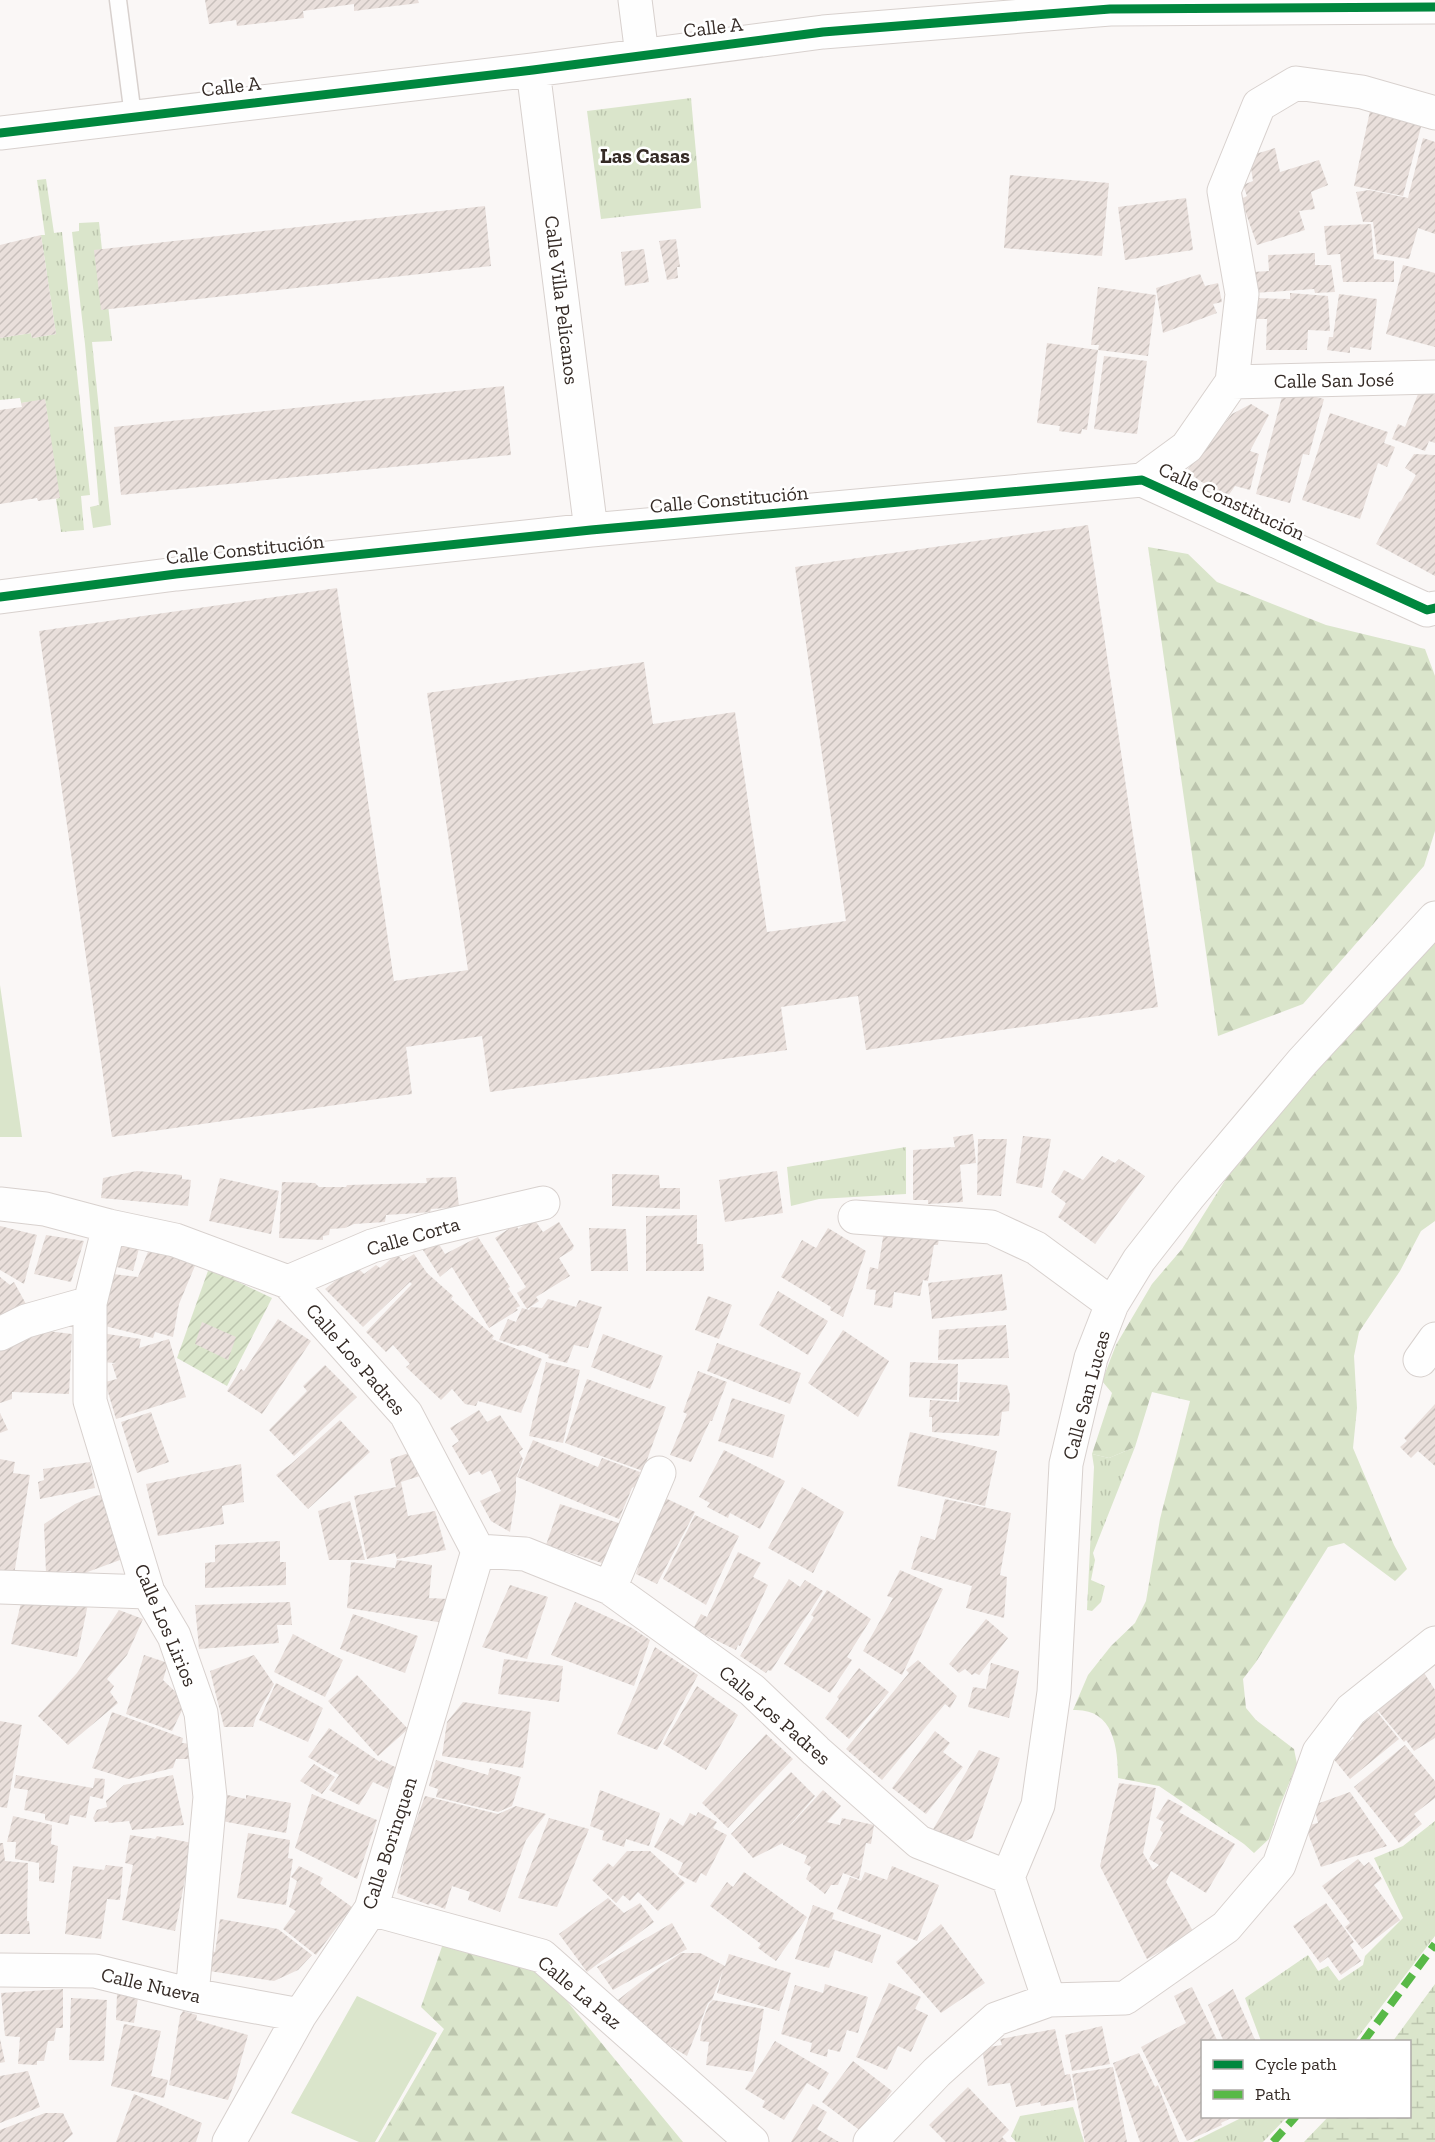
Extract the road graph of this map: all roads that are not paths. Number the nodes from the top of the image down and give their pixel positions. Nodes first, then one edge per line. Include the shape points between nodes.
1 (118, 0) edge
2 (635, 0) edge
3 (1435, 7) edge
4 (642, 55) junction
5 (532, 70) junction
6 (1435, 113) edge
7 (133, 116) junction
8 (0, 133) edge
9 (1435, 377) edge
10 (1232, 382) junction
11 (1142, 480) junction
12 (591, 530) junction
13 (0, 597) edge
14 (1432, 615) edge
15 (1435, 918) edge
16 (543, 1203) dead end
17 (0, 1204) edge
18 (855, 1217) dead end
19 (109, 1226) junction
20 (288, 1282) junction
21 (90, 1303) junction
22 (1112, 1304) junction
23 (0, 1334) edge
24 (659, 1473) dead end
25 (478, 1551) junction
26 (0, 1587) edge
27 (610, 1588) junction
28 (148, 1592) junction
29 (1435, 1643) edge
30 (1008, 1877) junction
31 (371, 1909) junction
32 (0, 1970) edge
33 (192, 1995) junction
34 (1049, 2000) junction
35 (300, 2015) junction
36 (229, 2142) edge
37 (752, 2142) edge
38 (870, 2142) edge

1 - 7 lane
2 - 4 street
3 - 4 street, Calle A via 1110,9 823,32
4 - 5 street, Calle A
5 - 7 street, Calle A
5 - 12 street, Calle Villa Pelícanos
6 - 10 street via 1362,92 1296,83 1259,105 1224,191 1242,294
7 - 8 street, Calle A
9 - 10 street, Calle San José
10 - 11 street via 1187,447
11 - 12 street, Calle Constitución
11 - 14 street, Calle Constitución
12 - 13 street, Calle Constitución via 176,574
15 - 22 street, Calle San Lucas via 1303,1061 1189,1196 1139,1260
16 - 20 street, Calle Corta via 372,1246
17 - 19 street, Calle Los Padres via 45,1209
18 - 22 street via 991,1227 1036,1248
19 - 20 street, Calle Los Padres via 175,1240
19 - 21 street, Calle Los Lirios
20 - 25 street, Calle Los Padres via 406,1414
21 - 23 street via 26,1321
21 - 28 street, Calle Los Lirios via 90,1401
22 - 30 street, Calle San Lucas via 1091,1358 1066,1464 1054,1692 1038,1805
24 - 27 street
25 - 27 street, Calle Los Padres via 525,1554
25 - 31 street, Calle Borinquen
26 - 28 street
27 - 30 street, Calle Los Padres via 752,1690 919,1842
28 - 33 street, Calle Los Lirios via 174,1636 201,1713 210,1797
29 - 34 street via 1351,1710 1319,1752 1279,1865 1226,1927 1125,1998
30 - 34 street
31 - 35 street, Calle Borinquen
31 - 37 street, Calle La Paz via 542,1956
32 - 33 street, Calle Nueva via 96,1971
33 - 35 street, Calle Nueva
34 - 38 street via 996,2019 937,2072
35 - 36 street, Calle Borinquen

